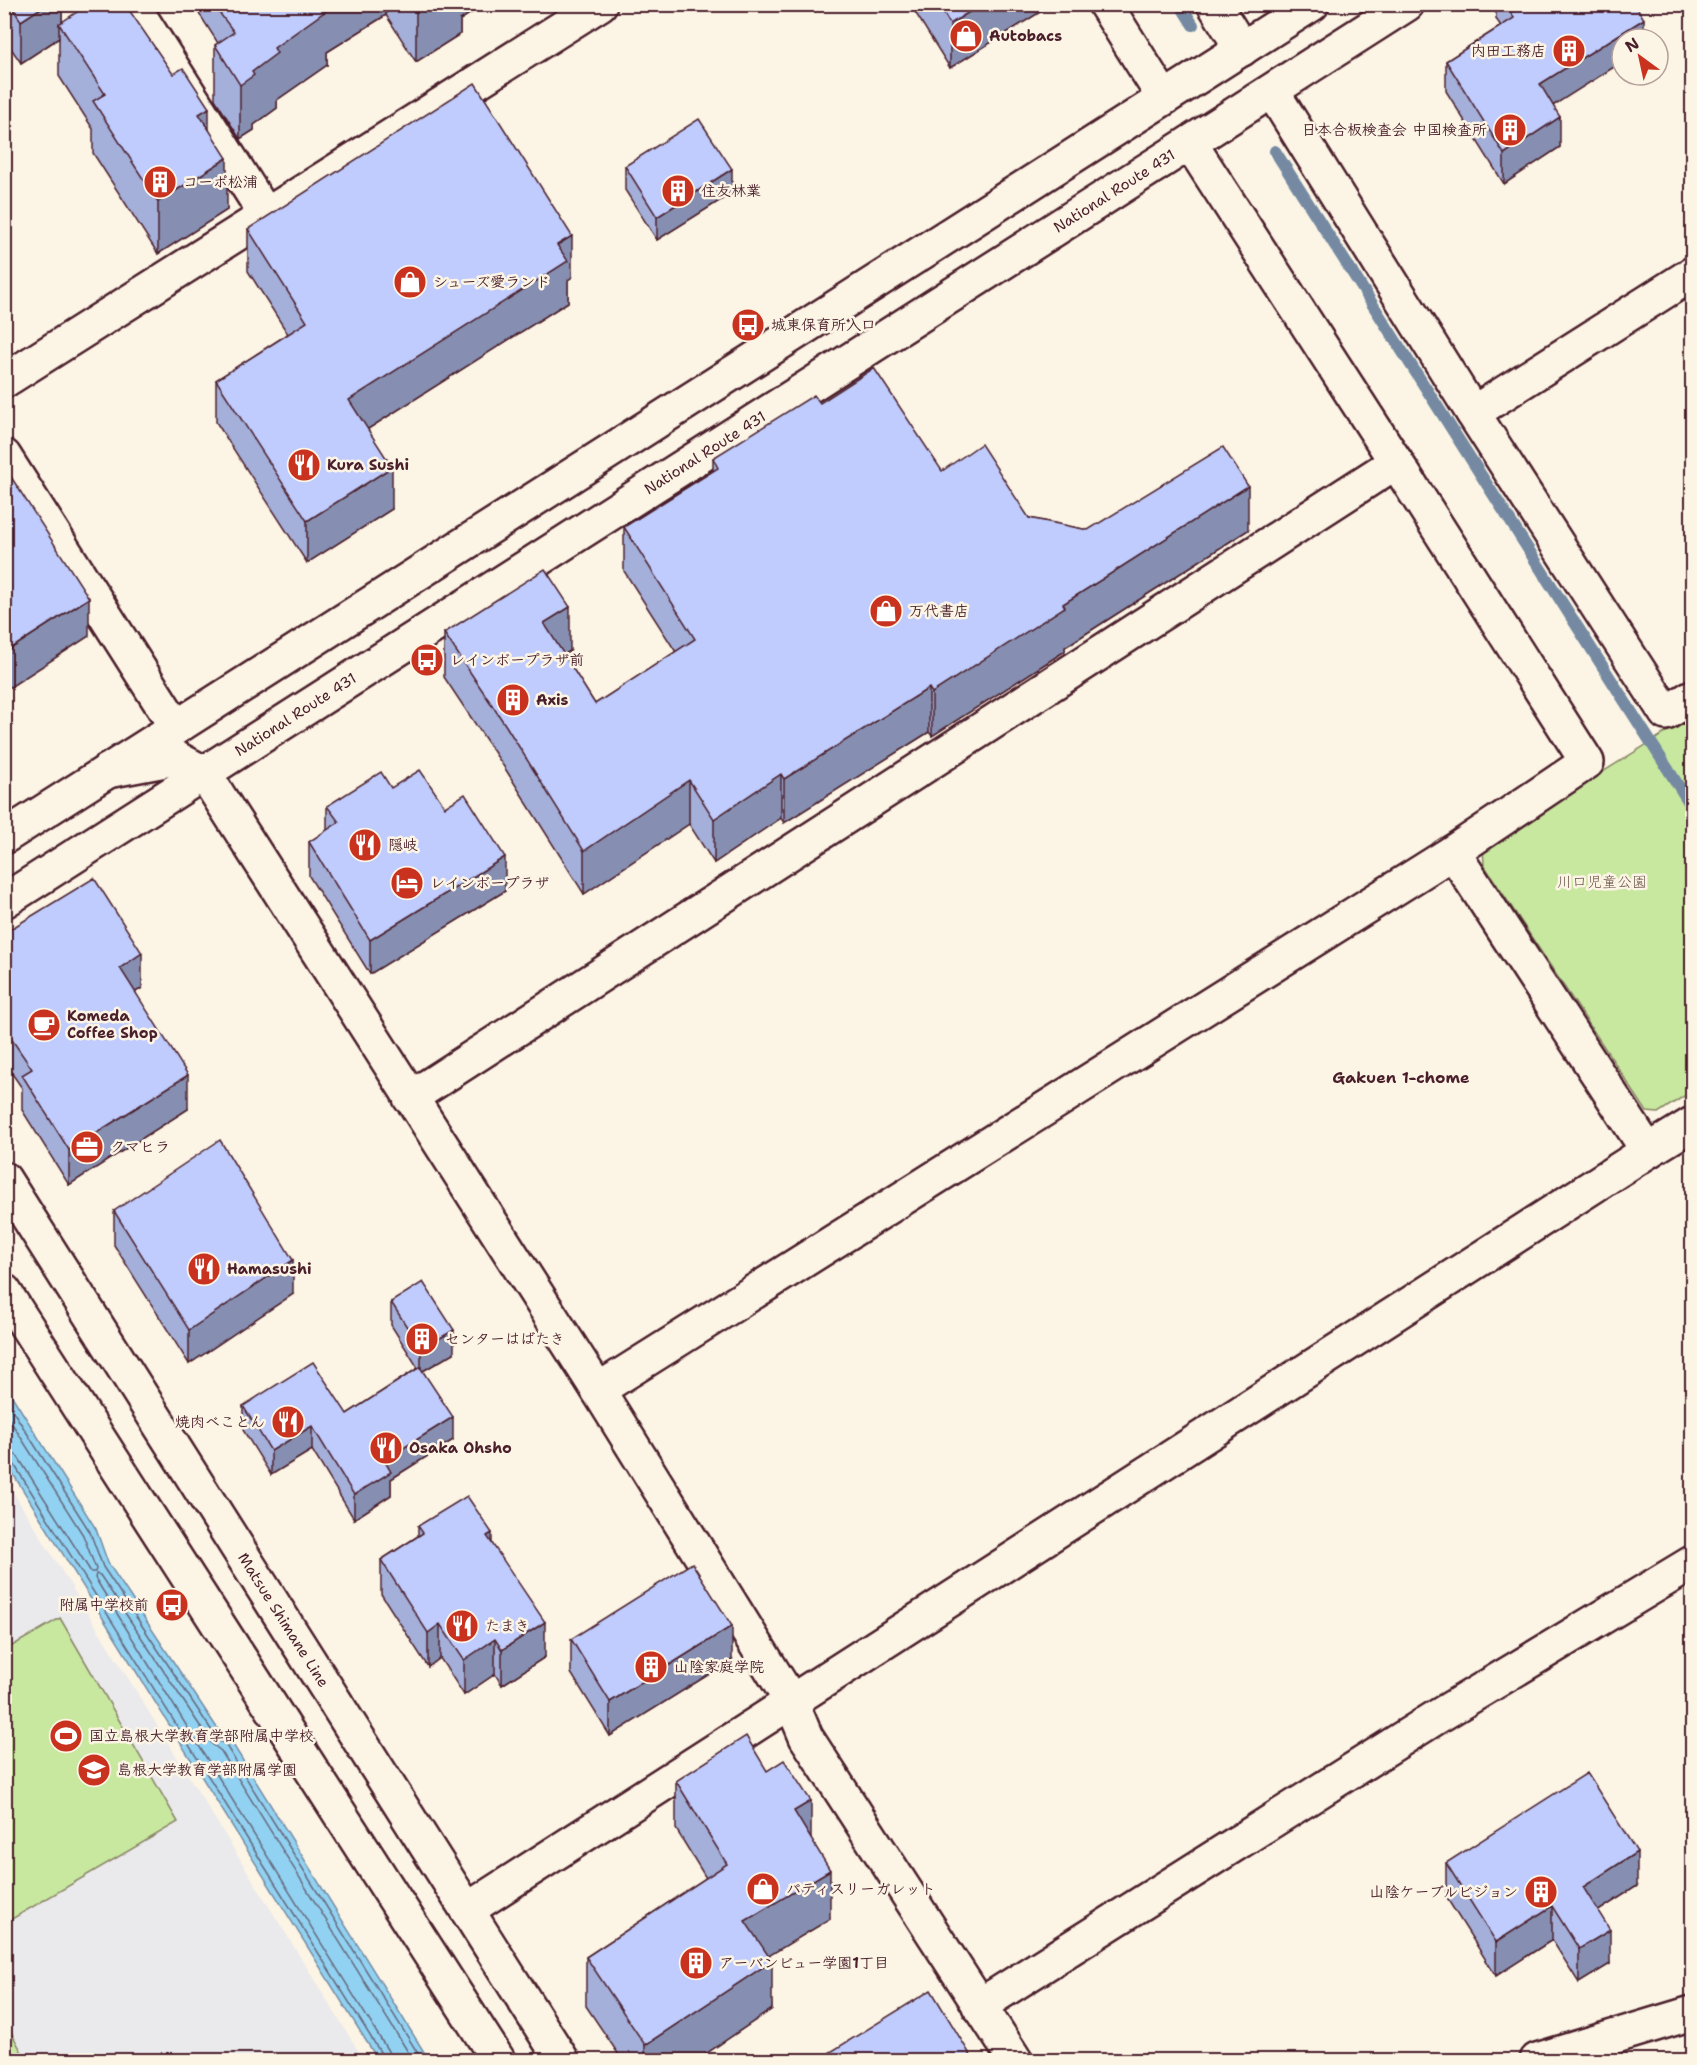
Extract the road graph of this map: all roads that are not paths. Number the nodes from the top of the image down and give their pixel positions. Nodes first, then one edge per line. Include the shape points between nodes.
1 (132, 4) edge
2 (600, 4) edge
3 (1104, 4) edge
4 (1214, 4) edge
5 (1312, 4) edge
6 (1407, 4) edge
7 (1242, 49) junction
8 (1272, 91) junction
9 (1164, 98) junction
10 (1190, 143) junction
11 (266, 215) junction
12 (1692, 274) edge
13 (4, 381) edge
14 (1473, 413) junction
15 (4, 456) edge
16 (1396, 462) junction
17 (1692, 697) edge
18 (176, 727) junction
19 (105, 772) junction
20 (204, 773) junction
21 (4, 837) edge
22 (1453, 852) junction
23 (4, 901) edge
24 (410, 1098) junction
25 (1692, 1124) edge
26 (1648, 1151) junction
27 (4, 1179) edge
28 (4, 1291) edge
29 (598, 1390) junction
30 (1692, 1563) edge
31 (791, 1701) junction
32 (467, 1910) junction
33 (979, 2006) junction
34 (1692, 2013) edge
35 (498, 2061) edge
36 (562, 2061) edge
37 (1016, 2061) edge
38 (1537, 2061) edge

1 - 11 main road
2 - 11 main road
3 - 9 main road
4 - 7 main road
5 - 7 main road
6 - 8 main road, National Route 431
7 - 9 main road
8 - 10 main road, National Route 431
8 - 14 main road
9 - 18 main road
10 - 16 main road
10 - 20 main road, National Route 431
11 - 13 main road
12 - 14 main road
14 - 17 main road via 1666,713
15 - 18 main road
16 - 22 main road via 1587,762
16 - 24 main road
18 - 19 main road
19 - 20 main road via 176,758
19 - 21 main road
20 - 23 main road, National Route 431
20 - 24 main road
22 - 26 main road
22 - 29 main road
24 - 29 main road
25 - 26 main road
26 - 31 main road
27 - 32 main road, Matsue Shimane Line
28 - 35 main road
29 - 31 main road
30 - 33 main road via 1435,1718
31 - 32 main road
31 - 33 main road via 806,1737
32 - 36 main road, Matsue Shimane Line
33 - 37 main road
34 - 38 main road

